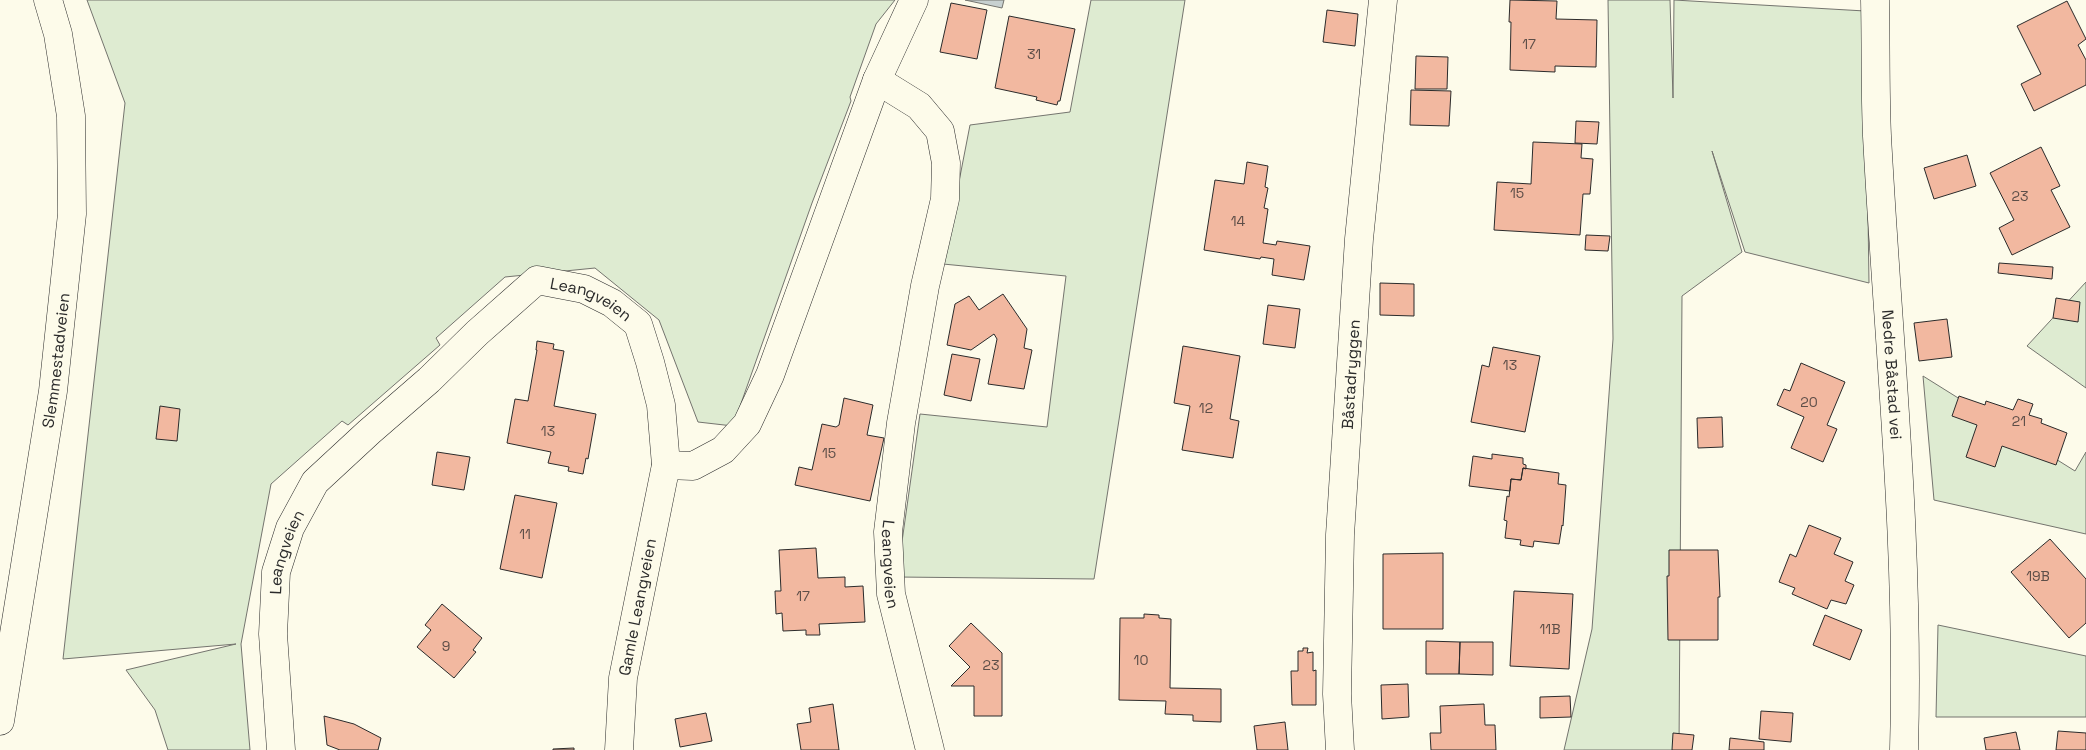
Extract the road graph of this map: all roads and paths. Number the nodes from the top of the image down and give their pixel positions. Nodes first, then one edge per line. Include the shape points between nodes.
1 (48, 0) edge
2 (914, 0) edge
3 (1383, 0) edge
4 (1875, 0) edge
5 (877, 80) junction
6 (666, 465) junction
7 (0, 721) edge
8 (281, 750) edge
9 (619, 750) edge
10 (930, 750) edge
11 (1340, 750) edge
12 (1904, 750) edge

1 - 7 street, Slemmestadveien via 58,34 71,116 72,214 53,391
2 - 5 street
3 - 11 street, Båstadryggen via 1359,239 1340,534
4 - 12 street, Nedre Båstad vei via 1877,133 1901,503 1906,695
5 - 6 street via 770,375 746,424 723,450 693,466
5 - 10 street, Leangveien via 919,106 940,131 946,163 944,199 924,286 901,422 888,532 891,594
6 - 8 street, Leangveien via 661,405 638,324 612,303 584,289 537,280 316,482 290,528 276,572 273,634
6 - 9 street, Gamle Leangveien via 623,678

